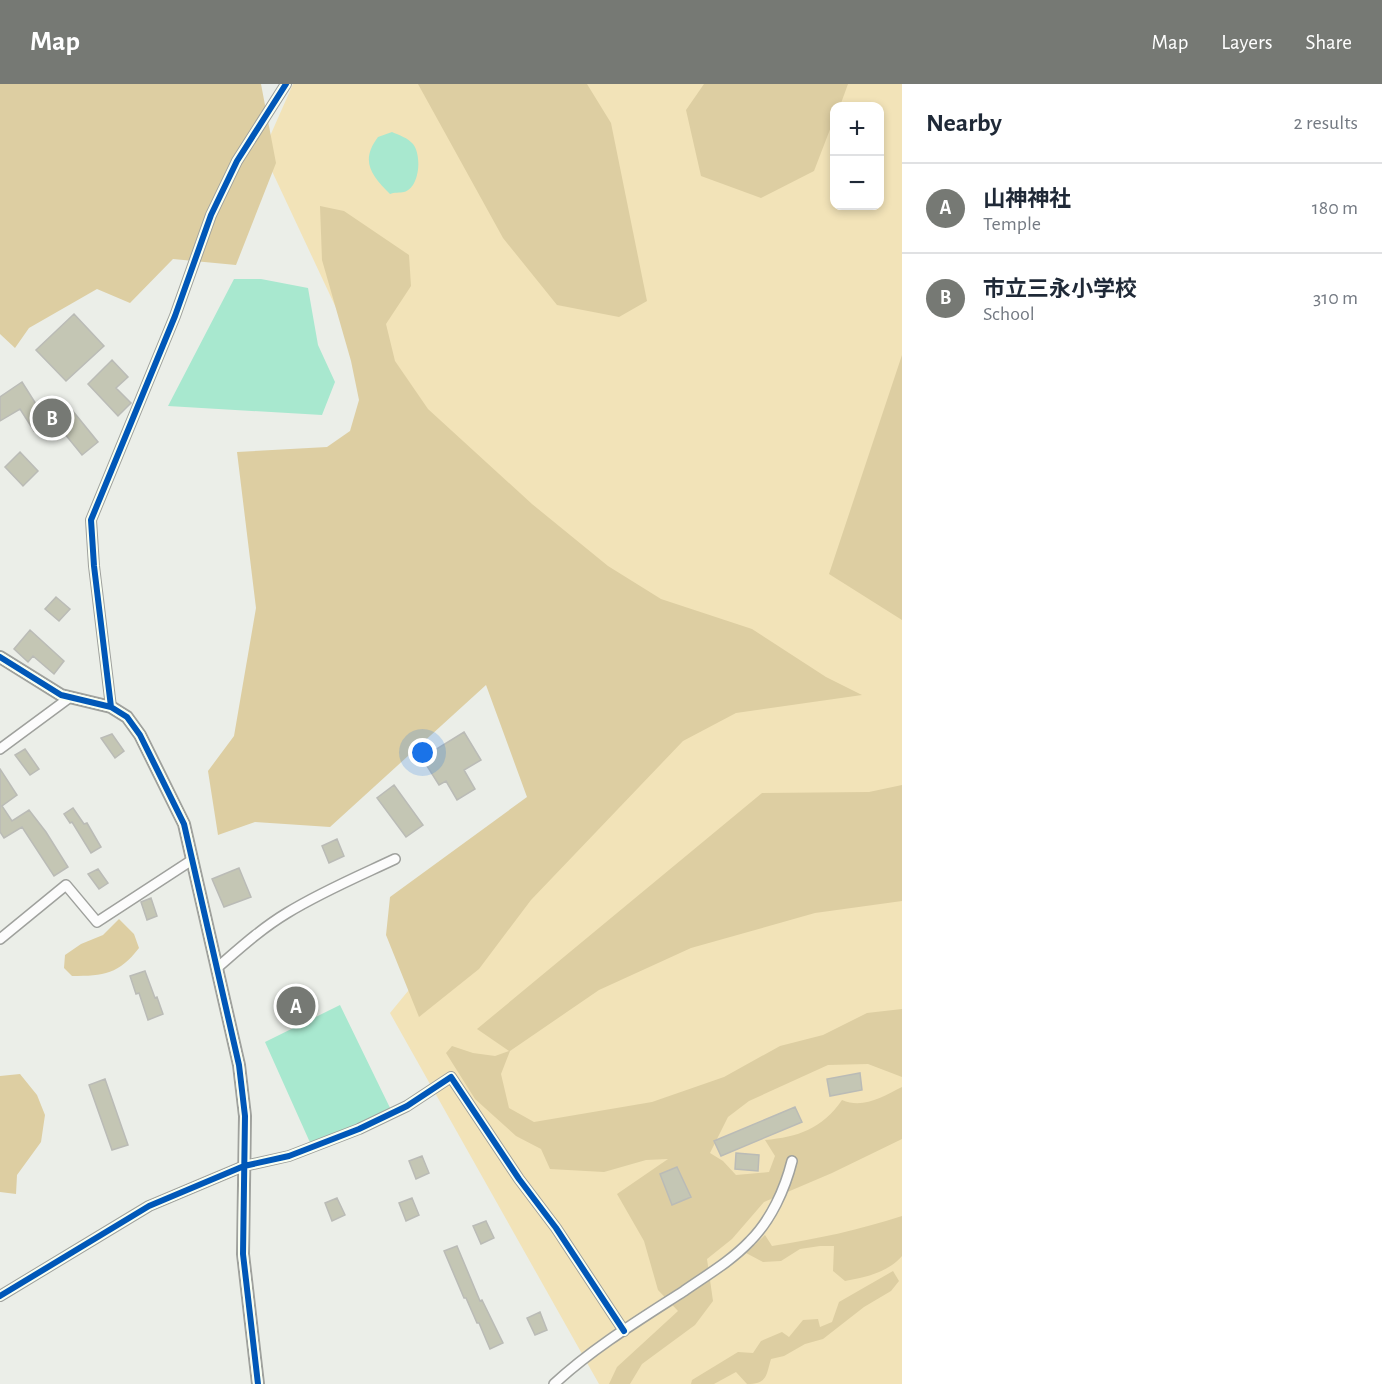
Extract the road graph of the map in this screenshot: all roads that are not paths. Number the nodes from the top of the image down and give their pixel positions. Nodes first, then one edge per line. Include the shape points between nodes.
1 (286, 84) edge
2 (0, 657) edge
3 (69, 698) junction
4 (111, 707) junction
5 (0, 749) edge
6 (395, 859) dead end
7 (192, 860) junction
8 (0, 939) edge
9 (218, 967) junction
10 (792, 1161) dead end
11 (244, 1166) junction
12 (0, 1296) edge
13 (624, 1331) junction
14 (258, 1384) edge
15 (554, 1384) edge

1 - 4 street via 237,161 211,215 175,316 91,520
2 - 3 street
3 - 4 street
3 - 5 street
4 - 7 street via 127,717 140,735 184,824
6 - 9 street via 286,913
7 - 8 street via 97,922 66,885
7 - 9 street
9 - 11 street via 239,1065
10 - 13 street via 770,1214 751,1241 726,1263
11 - 12 street via 149,1206
11 - 13 street via 289,1156 359,1130 407,1106 451,1077
11 - 14 street via 243,1254
13 - 15 street via 579,1361

